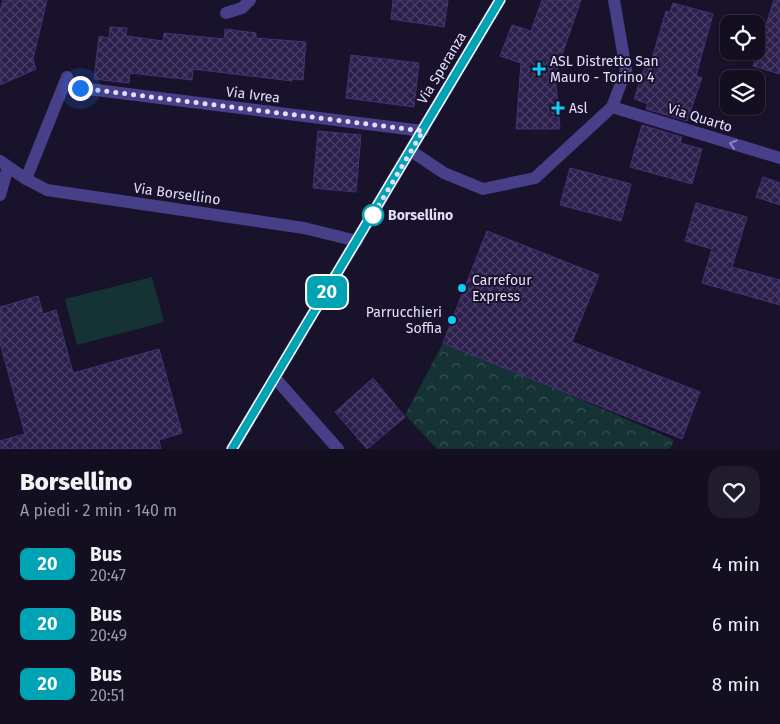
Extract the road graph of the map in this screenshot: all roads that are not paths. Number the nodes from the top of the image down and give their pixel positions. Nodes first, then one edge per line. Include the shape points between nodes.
1 (250, 0) edge
2 (500, 0) edge
3 (614, 0) edge
4 (226, 13) dead end
5 (67, 77) dead end
6 (80, 88) dead end
7 (612, 108) junction
8 (423, 131) junction
9 (411, 151) junction
10 (780, 158) edge
11 (4, 164) edge
12 (26, 179) junction
13 (0, 195) edge
14 (357, 241) junction
15 (275, 378) junction
16 (232, 449) edge
17 (338, 449) edge

1 - 4 street via 242,8
2 - 8 street, Via Speranza
3 - 7 street via 626,70
5 - 12 street
6 - 8 street, Via Ivrea
7 - 9 street via 535,178 483,189 444,172
10 -> 7 street, Via Quarto
8 - 9 street, Via Speranza
9 - 14 street, Via Speranza
11 - 12 street, Via Borsellino
11 - 13 street
12 - 14 street, Via Borsellino via 47,190 304,228
14 - 15 street, Via Speranza
15 - 16 street, Via Speranza
15 - 17 street

